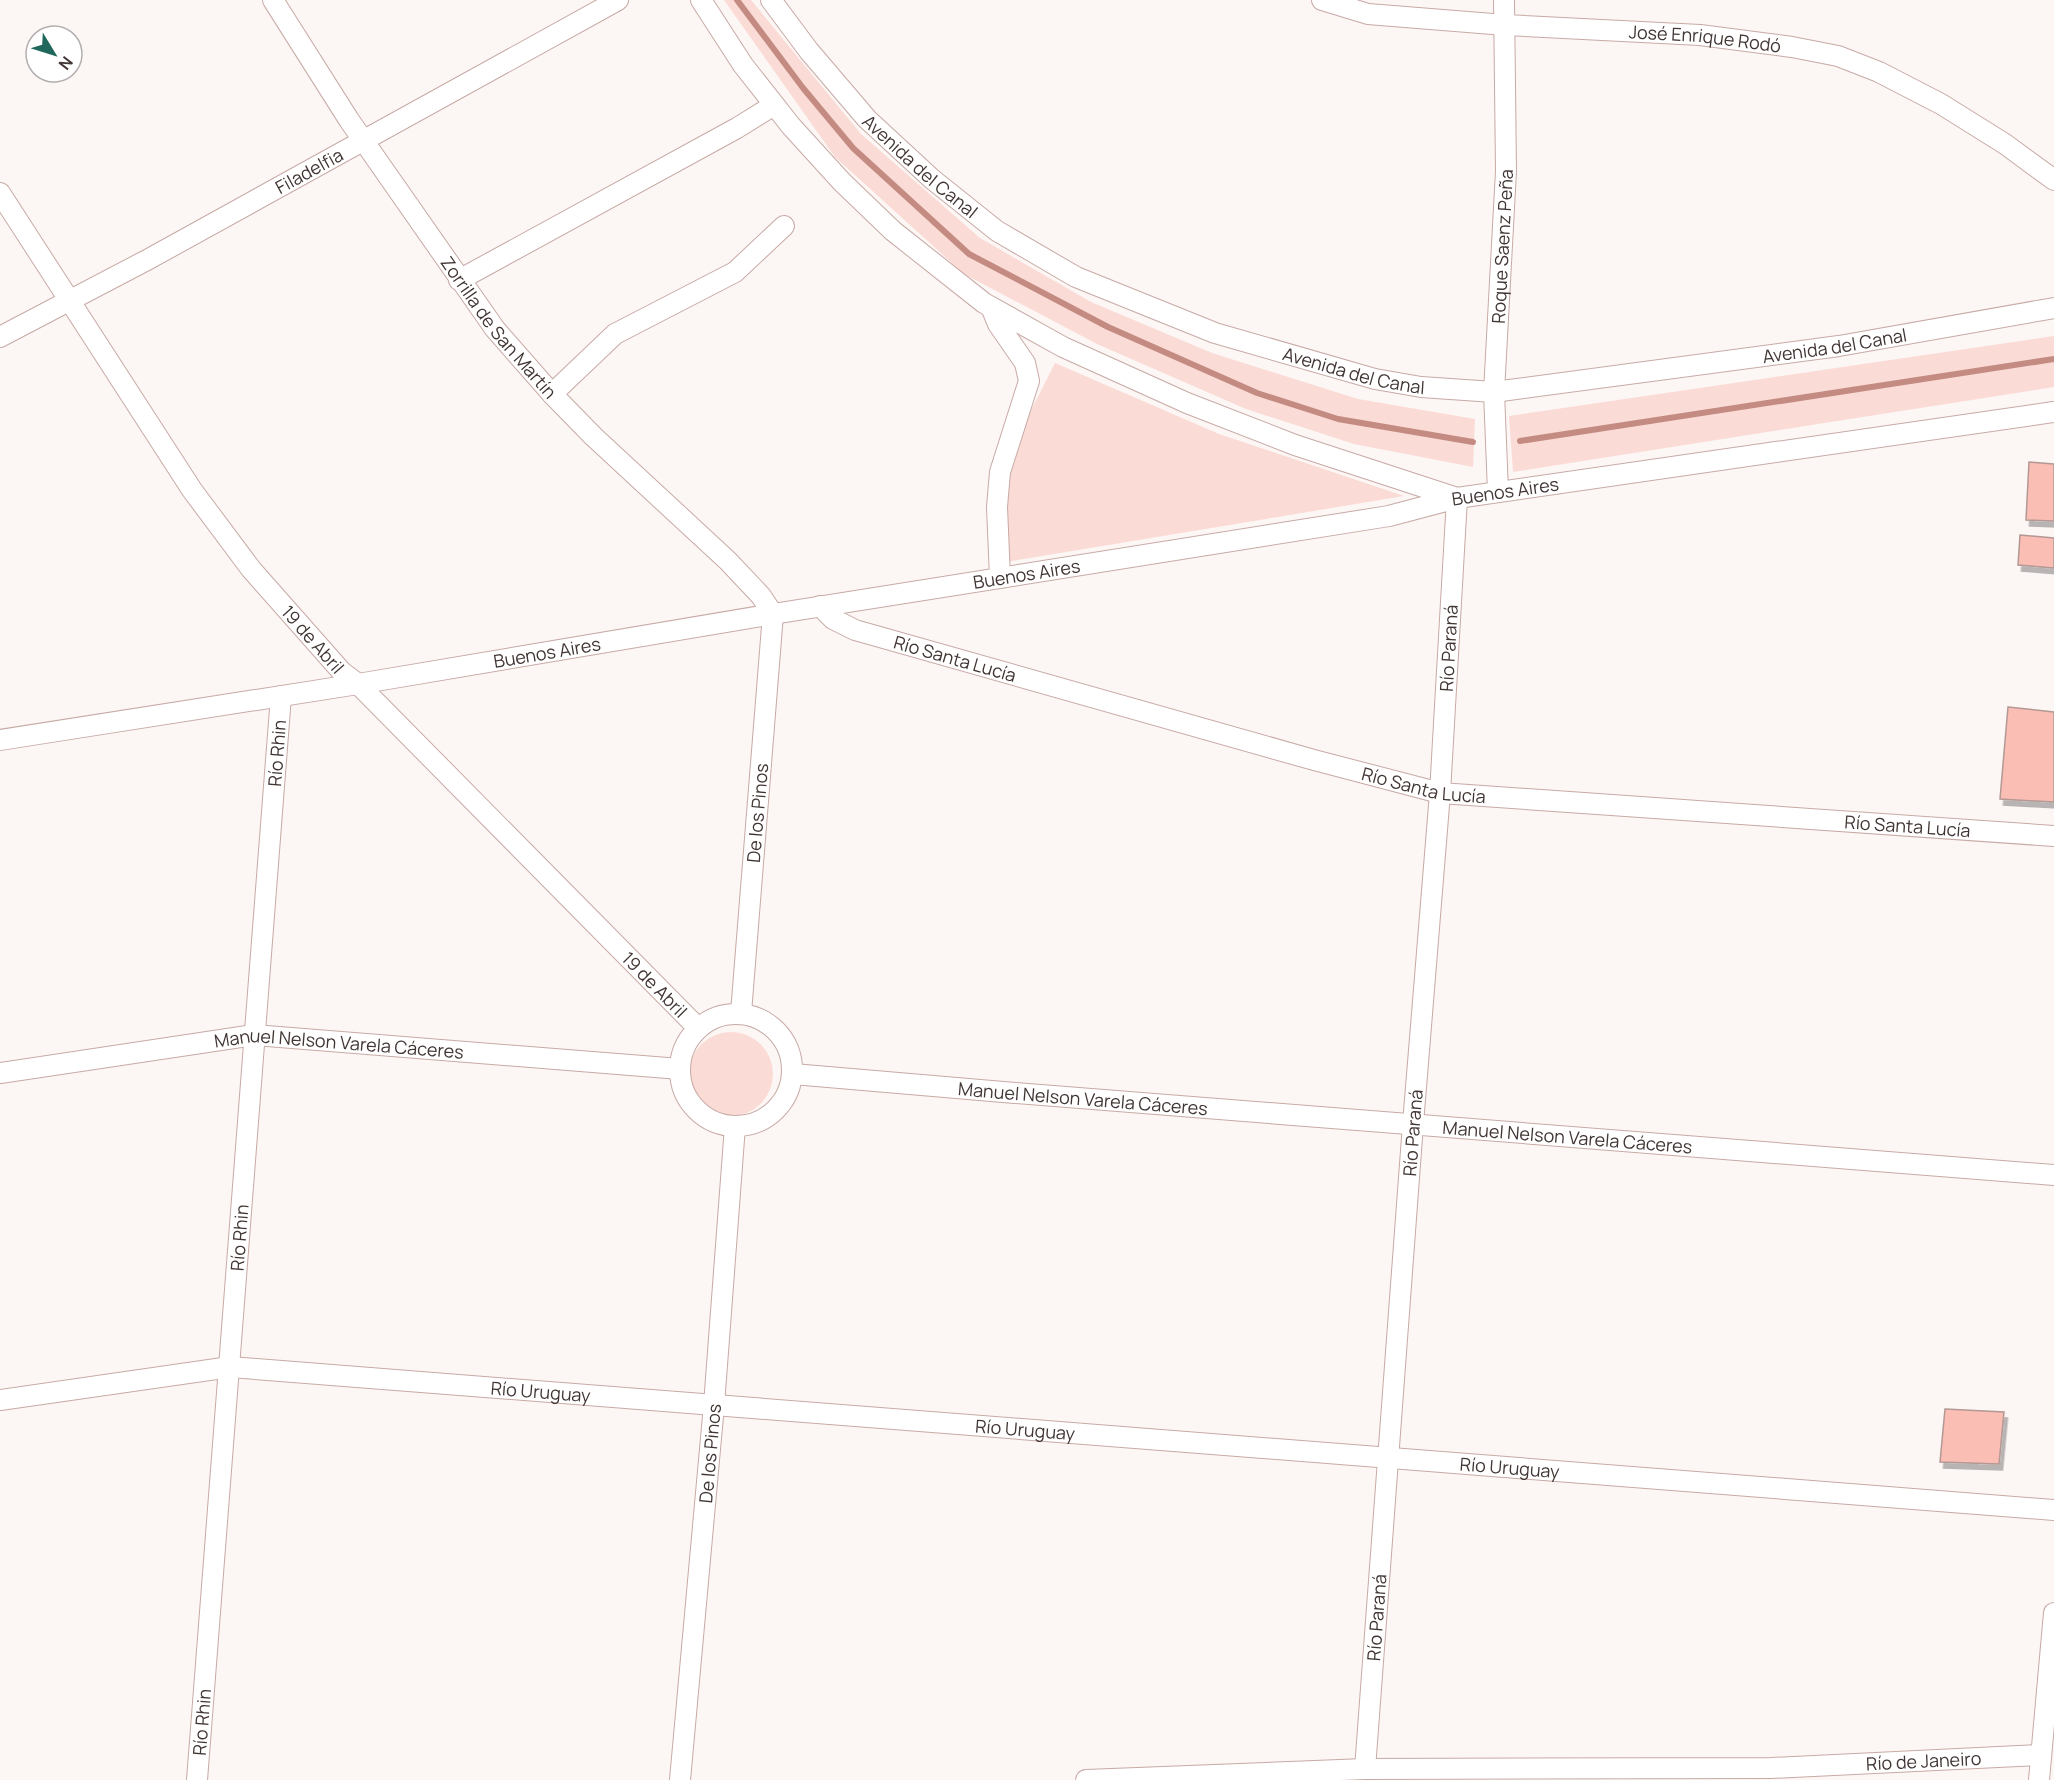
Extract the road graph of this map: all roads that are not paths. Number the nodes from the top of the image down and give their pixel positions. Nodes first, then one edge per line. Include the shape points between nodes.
1 (273, 0) edge
2 (618, 0) edge
3 (700, 0) edge
4 (771, 0) edge
5 (1322, 0) edge
6 (1504, 0) edge
7 (1505, 25) junction
8 (774, 105) junction
9 (363, 140) junction
10 (2054, 180) edge
11 (0, 193) edge
12 (784, 226) dead end
13 (459, 280) junction
14 (70, 301) junction
15 (991, 308) junction
16 (2054, 308) edge
17 (0, 338) edge
18 (1494, 392) junction
19 (552, 394) junction
20 (2054, 412) edge
21 (1498, 492) junction
22 (1457, 498) junction
23 (1000, 578) junction
24 (820, 606) junction
25 (773, 614) junction
26 (357, 684) junction
27 (281, 696) junction
28 (0, 740) edge
29 (1440, 794) junction
30 (2054, 836) edge
31 (741, 1013) junction
32 (698, 1028) junction
33 (254, 1035) junction
34 (680, 1069) junction
35 (0, 1073) edge
36 (793, 1074) junction
37 (1413, 1124) junction
38 (735, 1126) junction
39 (2054, 1175) edge
40 (230, 1366) junction
41 (0, 1400) edge
42 (714, 1405) junction
43 (1388, 1457) junction
44 (2054, 1510) edge
45 (2054, 1613) edge
46 (2041, 1755) junction
47 (1365, 1769) junction
48 (1770, 1774) edge
49 (197, 1780) edge
50 (680, 1780) edge
51 (1086, 1780) edge
52 (2039, 1780) edge

1 - 9 street, Zorrilla de San Martín
2 - 9 street, Filadelfia
3 - 8 street
4 - 18 street, Avenida del Canal via 867,119 932,179 997,231 1076,277 1215,333 1326,366 1421,387
5 - 7 street, José Enrique Rodó via 1368,14
6 - 7 street, Roque Saenz Peña
7 - 10 street, José Enrique Rodó via 1700,35 1838,56 1941,104
7 - 18 street, Roque Saenz Peña via 1506,171
8 - 13 street
8 - 15 street via 842,182 893,231
9 - 13 street, Zorrilla de San Martín
9 - 14 street, Filadelfia
11 - 14 street, 19 de Abril
12 - 19 street via 735,272 615,334
13 - 19 street, Zorrilla de San Martín via 495,329
14 - 17 street, Filadelfia
14 - 26 street, 19 de Abril via 192,490 251,569
15 - 22 street via 1063,347 1187,403 1295,445
15 - 23 street via 1025,363 1029,381 1000,472
16 - 18 street, Avenida del Canal via 1839,346
18 - 21 street, Roque Saenz Peña
19 - 25 street, Zorrilla de San Martín via 728,561
20 - 21 street, Buenos Aires
21 - 22 street, Buenos Aires
22 - 23 street, Buenos Aires via 1389,516
22 - 29 street, Río Paraná
23 - 24 street, Buenos Aires
24 - 25 street, Buenos Aires
24 - 29 street, Río Santa Lucía via 833,619 855,630
25 - 26 street, Buenos Aires
25 - 31 street, De los Pinos
26 - 27 street, Buenos Aires
26 - 32 street, 19 de Abril
27 - 28 street, Buenos Aires
27 - 33 street, Río Rhin
29 - 30 street, Río Santa Lucía
29 - 37 street, Río Paraná
31 - 32 street via 711,1019
31 - 36 street via 773,1026 785,1040
32 - 34 street via 682,1053
33 - 34 street, Manuel Nelson Varela Cáceres
33 - 35 street, Manuel Nelson Varela Cáceres
33 - 40 street, Río Rhin
34 - 38 street via 682,1086 702,1115
36 - 37 street, Manuel Nelson Varela Cáceres
36 - 38 street via 789,1090 768,1117
37 - 39 street, Manuel Nelson Varela Cáceres
37 - 43 street, Río Paraná
38 - 42 street, De los Pinos
40 - 41 street, Río Uruguay
40 - 42 street, Río Uruguay
40 - 49 street, Río Rhin
42 - 43 street, Río Uruguay
42 - 50 street, De los Pinos
43 - 44 street, Río Uruguay
43 - 47 street, Río Paraná
45 - 46 street
46 - 48 street, Río de Janeiro
46 - 52 street
47 - 48 street, Río de Janeiro
47 - 51 street, Río de Janeiro

